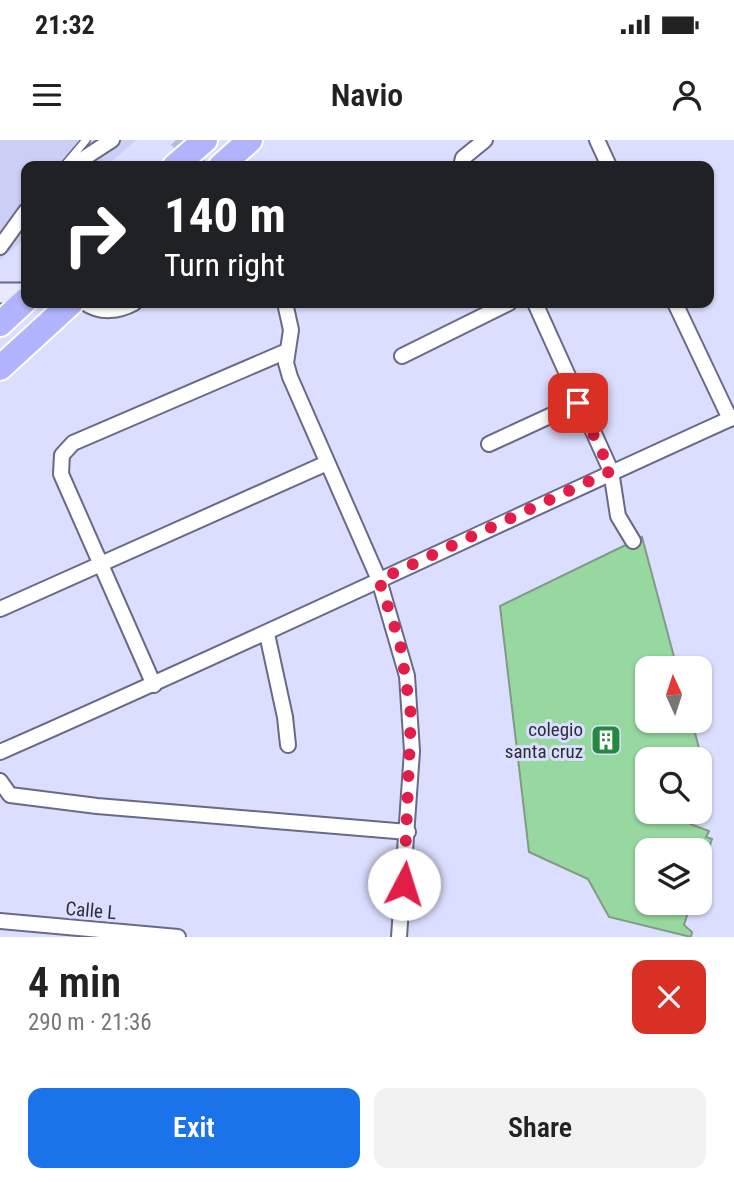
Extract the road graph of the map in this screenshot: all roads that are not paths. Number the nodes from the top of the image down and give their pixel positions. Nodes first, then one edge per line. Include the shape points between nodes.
1 (86, 140) edge
2 (112, 140) edge
3 (205, 140) edge
4 (250, 140) edge
5 (485, 140) edge
6 (597, 140) edge
7 (68, 161) edge
8 (80, 161) edge
9 (181, 161) edge
10 (227, 161) edge
11 (462, 161) edge
12 (607, 161) edge
13 (21, 218) edge
14 (0, 247) edge
15 (0, 293) edge
16 (21, 293) edge
17 (21, 305) edge
18 (66, 308) edge
19 (97, 308) edge
20 (120, 308) edge
21 (286, 308) edge
22 (499, 308) edge
23 (537, 308) edge
24 (677, 308) edge
25 (0, 324) edge
26 (287, 351) junction
27 (401, 356) dead end
28 (0, 368) edge
29 (578, 403) junction
30 (732, 418) edge
31 (489, 444) dead end
32 (327, 463) junction
33 (611, 471) junction
34 (633, 541) dead end
35 (101, 564) junction
36 (379, 580) junction
37 (0, 609) edge
38 (267, 634) junction
39 (154, 685) junction
40 (288, 744) dead end
41 (0, 752) edge
42 (0, 782) edge
43 (408, 832) junction
44 (0, 921) edge
45 (178, 937) edge
46 (400, 937) edge

1 - 7 lane
2 - 8 street
3 - 9 highway
4 - 10 highway
5 - 11 street
6 - 12 street
13 - 14 street
15 - 16 street
17 - 25 highway
18 - 28 highway
19 - 20 street
21 - 26 street via 291,330
22 - 27 street
23 - 29 street
24 - 30 street
26 - 32 street via 290,377
26 - 35 street via 73,443 62,455 61,474
29 - 31 street
29 - 33 street
30 - 33 street
32 - 35 street
32 - 36 street
33 - 34 street via 618,516
33 - 36 street
35 - 37 street
35 - 39 street
36 - 38 street
36 - 43 street via 407,676 412,751
38 - 39 street
38 - 40 street
39 - 41 street
42 - 43 street via 9,795 97,806
43 - 46 street
44 - 45 street, Calle L

